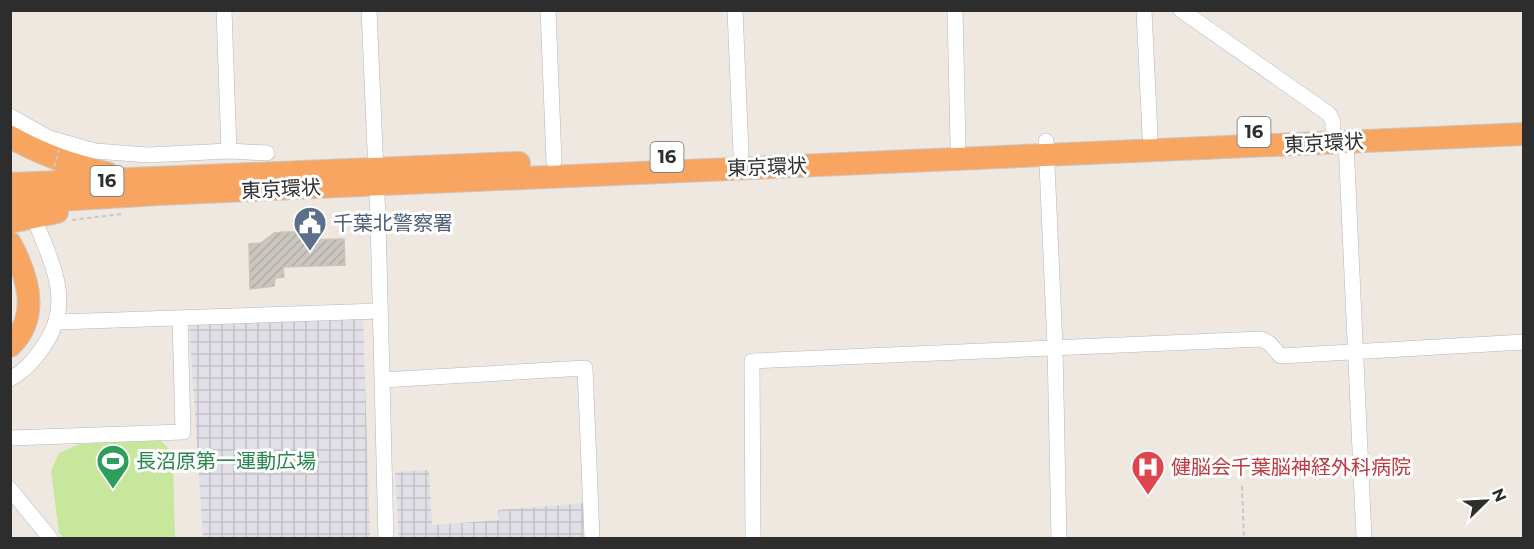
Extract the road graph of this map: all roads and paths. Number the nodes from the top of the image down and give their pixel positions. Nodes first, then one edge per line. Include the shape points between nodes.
1 (224, 10) edge
2 (369, 10) edge
3 (548, 10) edge
4 (735, 10) edge
5 (955, 10) edge
6 (1144, 10) edge
7 (1181, 10) edge
8 (10, 116) edge
9 (1524, 119) edge
10 (1524, 134) edge
11 (1340, 135) junction
12 (1150, 136) junction
13 (10, 137) edge
14 (958, 145) junction
15 (1046, 148) junction
16 (59, 150) dead end
17 (229, 151) junction
18 (267, 153) dead end
19 (741, 154) junction
20 (554, 161) junction
21 (54, 167) dead end
22 (376, 177) junction
23 (10, 184) edge
24 (157, 187) junction
25 (10, 203) edge
26 (126, 214) dead end
27 (34, 217) junction
28 (72, 220) dead end
29 (10, 222) edge
30 (10, 243) edge
31 (10, 269) edge
32 (380, 311) junction
33 (180, 318) junction
34 (58, 322) junction
35 (10, 323) edge
36 (1524, 342) edge
37 (10, 346) edge
38 (1055, 347) junction
39 (1356, 352) junction
40 (10, 378) edge
41 (382, 380) junction
42 (10, 438) edge
43 (1242, 486) dead end
44 (10, 489) edge
45 (50, 538) edge
46 (386, 538) edge
47 (592, 538) edge
48 (753, 538) edge
49 (1059, 538) edge
50 (1244, 538) edge
51 (1364, 538) edge

1 - 17 street
2 - 22 street
3 - 20 street
4 - 19 street
5 - 14 street
6 - 12 street
7 - 11 street via 1329,114
8 - 17 street via 49,138 95,151
9 - 11 highway, 東京環状 / 16
10 - 11 highway, 東京環状 / 16
11 - 12 highway, 東京環状 / 16
11 - 15 highway, 東京環状 / 16
11 - 39 street
12 - 15 highway, 東京環状 / 16
13 - 24 highway via 66,163
14 - 15 highway, 東京環状 / 16
14 - 19 highway, 東京環状 / 16
15 - 22 highway, 東京環状 / 16
15 - 38 street
16 - 21 path, bridge
17 - 18 street
19 - 20 highway, 東京環状 / 16
20 - 22 highway, 東京環状 / 16
22 - 24 highway, 東京環状 / 16
22 - 32 street
23 - 24 highway, 東京環状 / 16
24 - 25 highway, 東京環状 / 16
24 - 27 highway via 110,205
26 - 28 path
27 - 29 highway
27 - 34 street via 56,279
30 - 37 highway via 29,290 27,318
31 - 35 highway via 17,306
32 - 33 street
32 - 41 street
33 - 34 street
33 - 42 street via 183,432
34 - 40 street via 34,359 20,374
36 - 39 street
38 - 39 street via 1261,339 1281,356
38 - 48 street via 752,361
38 - 49 street
39 - 51 street
41 - 46 street
41 - 47 street via 585,368
43 - 50 path
44 - 45 street

